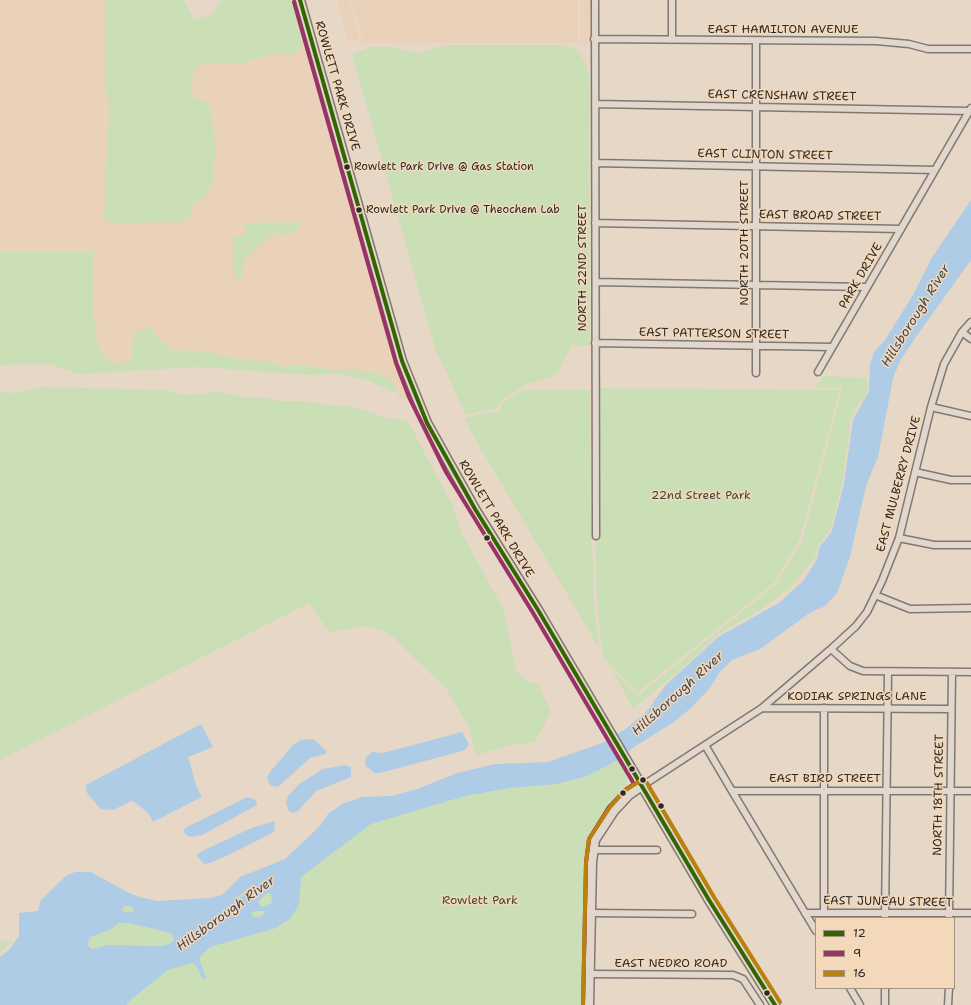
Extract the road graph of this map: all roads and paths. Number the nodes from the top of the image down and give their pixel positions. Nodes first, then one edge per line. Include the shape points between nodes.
1 (300, 0) edge
2 (595, 0) edge
3 (672, 0) edge
4 (594, 39) junction
5 (672, 40) junction
6 (756, 41) junction
7 (971, 49) edge
8 (595, 104) junction
9 (755, 106) junction
10 (970, 110) edge
11 (595, 163) junction
12 (756, 166) junction
13 (935, 170) junction
14 (594, 223) junction
15 (756, 226) junction
16 (901, 229) junction
17 (596, 282) junction
18 (756, 285) junction
19 (866, 288) junction
20 (971, 322) edge
21 (962, 332) junction
22 (971, 339) edge
23 (596, 343) junction
24 (756, 345) junction
25 (832, 347) junction
26 (756, 372) dead end
27 (818, 372) dead end
28 (931, 407) junction
29 (971, 416) edge
30 (915, 472) junction
31 (971, 480) edge
32 (596, 536) dead end
33 (899, 538) junction
34 (971, 545) edge
35 (875, 595) junction
36 (971, 608) edge
37 (831, 649) junction
38 (888, 672) junction
39 (952, 672) junction
40 (971, 672) edge
41 (762, 708) junction
42 (824, 708) junction
43 (951, 708) junction
44 (887, 709) junction
45 (705, 745) junction
46 (642, 786) junction
47 (732, 790) junction
48 (824, 790) junction
49 (886, 790) junction
50 (950, 791) junction
51 (971, 791) edge
52 (593, 850) junction
53 (657, 850) dead end
54 (824, 912) junction
55 (591, 913) junction
56 (805, 913) junction
57 (971, 913) edge
58 (692, 914) dead end
59 (885, 915) edge
60 (949, 916) edge
61 (815, 929) edge
62 (590, 974) junction
63 (851, 989) edge
64 (885, 989) edge
65 (948, 989) edge
66 (589, 1005) edge
67 (760, 1005) edge
68 (774, 1005) edge
69 (860, 1005) edge
70 (885, 1005) edge
71 (948, 1005) edge

1 - 46 street, ROWLETT PARK DRIVE via 402,361 414,394 451,469
2 - 4 street, NORTH 22ND STREET
3 - 5 street
4 - 5 street, EAST HAMILTON AVENUE
4 - 8 street, NORTH 22ND STREET
5 - 6 street, EAST HAMILTON AVENUE
6 - 7 street, EAST HAMILTON AVENUE via 876,41 909,44 928,49
6 - 9 street, NORTH 20TH STREET
8 - 9 street, EAST CRENSHAW STREET
8 - 11 street, NORTH 22ND STREET
9 - 10 street, EAST CRENSHAW STREET
9 - 12 street, NORTH 20TH STREET
10 - 13 street, PARK DRIVE
11 - 12 street, EAST CLINTON STREET
11 - 14 street, NORTH 22ND STREET
12 - 13 street, EAST CLINTON STREET
12 - 15 street, NORTH 20TH STREET
13 - 16 street, PARK DRIVE
14 - 15 street, EAST BROAD STREET
14 - 17 street, NORTH 22ND STREET
15 - 16 street, EAST BROAD STREET
15 - 18 street, NORTH 20TH STREET
16 - 19 street, PARK DRIVE
17 - 18 street
17 - 23 street, NORTH 22ND STREET
18 - 19 street
18 - 24 street, NORTH 20TH STREET
19 - 25 street, PARK DRIVE
20 - 21 street, EAST MULBERRY DRIVE
21 - 22 street
21 - 28 street, EAST MULBERRY DRIVE via 944,364
23 - 24 street, EAST PATTERSON STREET
23 - 32 street, NORTH 22ND STREET
24 - 25 street, EAST PATTERSON STREET
24 - 26 street, NORTH 20TH STREET
25 - 27 street, PARK DRIVE
28 - 29 street
28 - 30 street, EAST MULBERRY DRIVE
30 - 31 street via 951,480
30 - 33 street, EAST MULBERRY DRIVE
33 - 34 street via 934,545
33 - 35 street, EAST MULBERRY DRIVE
35 - 36 street via 910,609
35 - 37 street, EAST MULBERRY DRIVE via 867,612 856,626
37 - 38 street via 850,666 863,671
37 - 41 street, EAST MULBERRY DRIVE
38 - 39 street
38 - 44 street
39 - 40 street
39 - 43 street, NORTH 18TH STREET
41 - 42 street, KODIAK SPRINGS LANE
41 - 45 street, EAST MULBERRY DRIVE
42 - 44 street, KODIAK SPRINGS LANE
42 - 48 street
43 - 44 street, KODIAK SPRINGS LANE
43 - 50 street, NORTH 18TH STREET
44 - 49 street
45 - 46 street, EAST MULBERRY DRIVE
45 - 47 street
46 - 52 street via 614,811 595,840
46 - 68 street, ROWLETT PARK DRIVE
47 - 48 street, EAST BIRD STREET
47 - 56 street
48 - 49 street, EAST BIRD STREET
48 - 54 street
49 - 50 street, EAST BIRD STREET
49 - 59 street
50 - 51 street, EAST BIRD STREET
50 - 60 street, NORTH 18TH STREET
52 - 53 street
52 - 55 street
54 - 56 street, EAST JUNEAU STREET
54 - 59 street, EAST JUNEAU STREET
55 - 58 street
55 - 62 street
56 - 61 street
57 - 60 street, EAST JUNEAU STREET
59 - 60 street, EAST JUNEAU STREET
62 - 66 street
62 - 67 street, EAST NEDRO ROAD via 734,975 743,979
63 - 69 street
64 - 70 street
65 - 71 street

